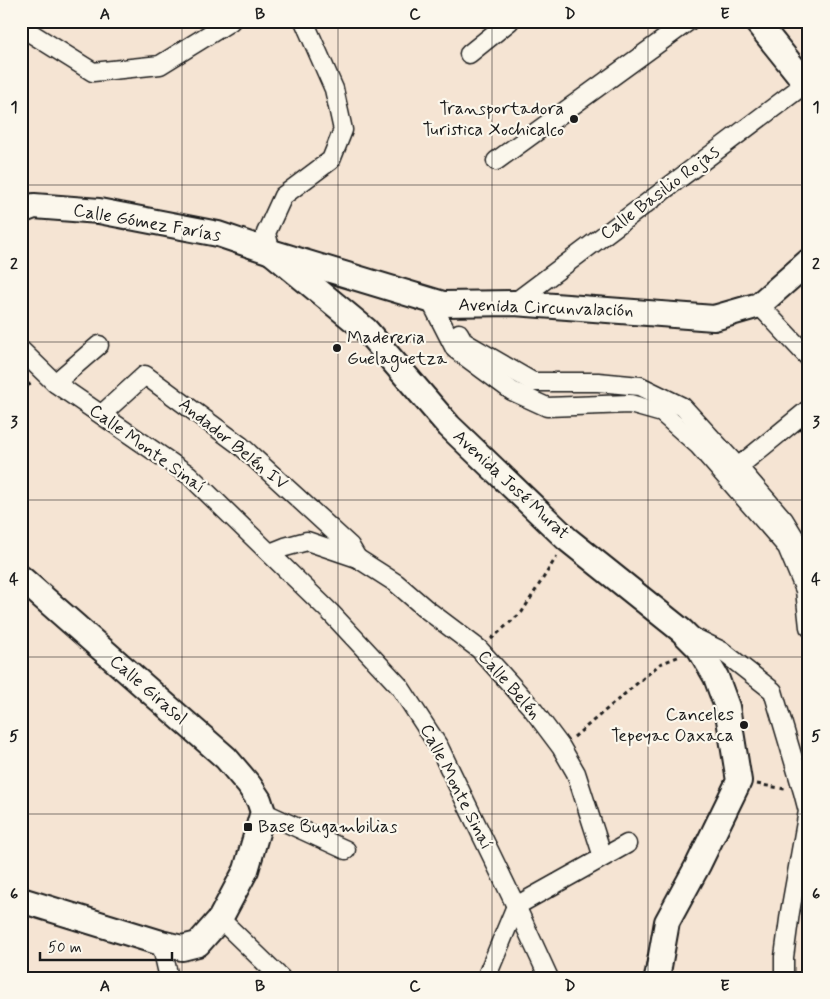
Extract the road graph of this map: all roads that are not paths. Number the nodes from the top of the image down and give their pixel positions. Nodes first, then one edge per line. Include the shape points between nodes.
1 (231, 21) edge
2 (304, 21) edge
3 (510, 21) edge
4 (689, 21) edge
5 (756, 21) edge
6 (22, 29) edge
7 (469, 54) dead end
8 (808, 84) edge
9 (496, 161) dead end
10 (21, 211) edge
11 (271, 252) junction
12 (809, 260) edge
13 (436, 302) junction
14 (514, 303) junction
15 (759, 306) junction
16 (99, 345) dead end
17 (21, 350) edge
18 (809, 358) edge
19 (55, 383) junction
20 (809, 409) edge
21 (102, 414) junction
22 (738, 467) junction
23 (270, 554) junction
24 (357, 558) junction
25 (808, 558) edge
26 (21, 578) edge
27 (809, 627) edge
28 (682, 632) junction
29 (263, 812) junction
30 (627, 844) dead end
31 (346, 850) dead end
32 (603, 857) junction
33 (21, 900) edge
34 (516, 906) junction
35 (220, 919) junction
36 (161, 943) junction
37 (169, 978) edge
38 (281, 978) edge
39 (486, 978) edge
40 (549, 978) edge
41 (657, 978) edge
42 (784, 978) edge

1 - 6 street via 160,65 93,72
2 - 11 street via 334,89 343,130 331,160 283,196 266,232
3 - 7 street
4 - 9 street
5 - 8 street
8 - 14 street, Calle Basilio Rojas
10 - 11 street, Calle Gómez Farías via 34,206 99,211 218,234
11 - 13 street, Avenida Circunvalación
11 - 28 street, Avenida José Murat via 366,330 449,426 567,539
12 - 15 street, Avenida Circunvalación
13 - 14 street, Avenida Circunvalación
13 - 22 street via 464,342 533,382 640,386 683,407
13 - 27 street via 455,349 512,391 547,407 630,404 662,413 699,446 787,548 805,590
14 - 15 street, Avenida Circunvalación via 714,318
15 - 18 street
16 - 19 street
17 - 19 street, Calle Monte Sinaí
19 - 21 street, Calle Monte Sinaí
20 - 22 street
21 - 23 street, Calle Monte Sinaí via 189,475
21 - 24 street, Andador Belén IV via 145,376 241,446 350,546
22 - 25 street via 784,520
23 - 24 street via 308,541
23 - 34 street, Calle Monte Sinaí via 400,687 439,746
24 - 32 street, Calle Belén via 396,583 479,649 531,707 576,773
26 - 29 street, Calle Girasol via 226,758 249,785
28 - 41 street, Avenida José Murat via 699,648 716,678 727,707 739,781 667,922
28 - 42 street via 722,651 773,691 803,792 808,811 790,912
29 - 31 street
29 - 35 street via 246,870
30 - 32 street
32 - 34 street
33 - 36 street
34 - 39 street
34 - 40 street, Calle Monte Sinaí
35 - 36 street via 198,944 182,948
35 - 38 street
36 - 37 street

